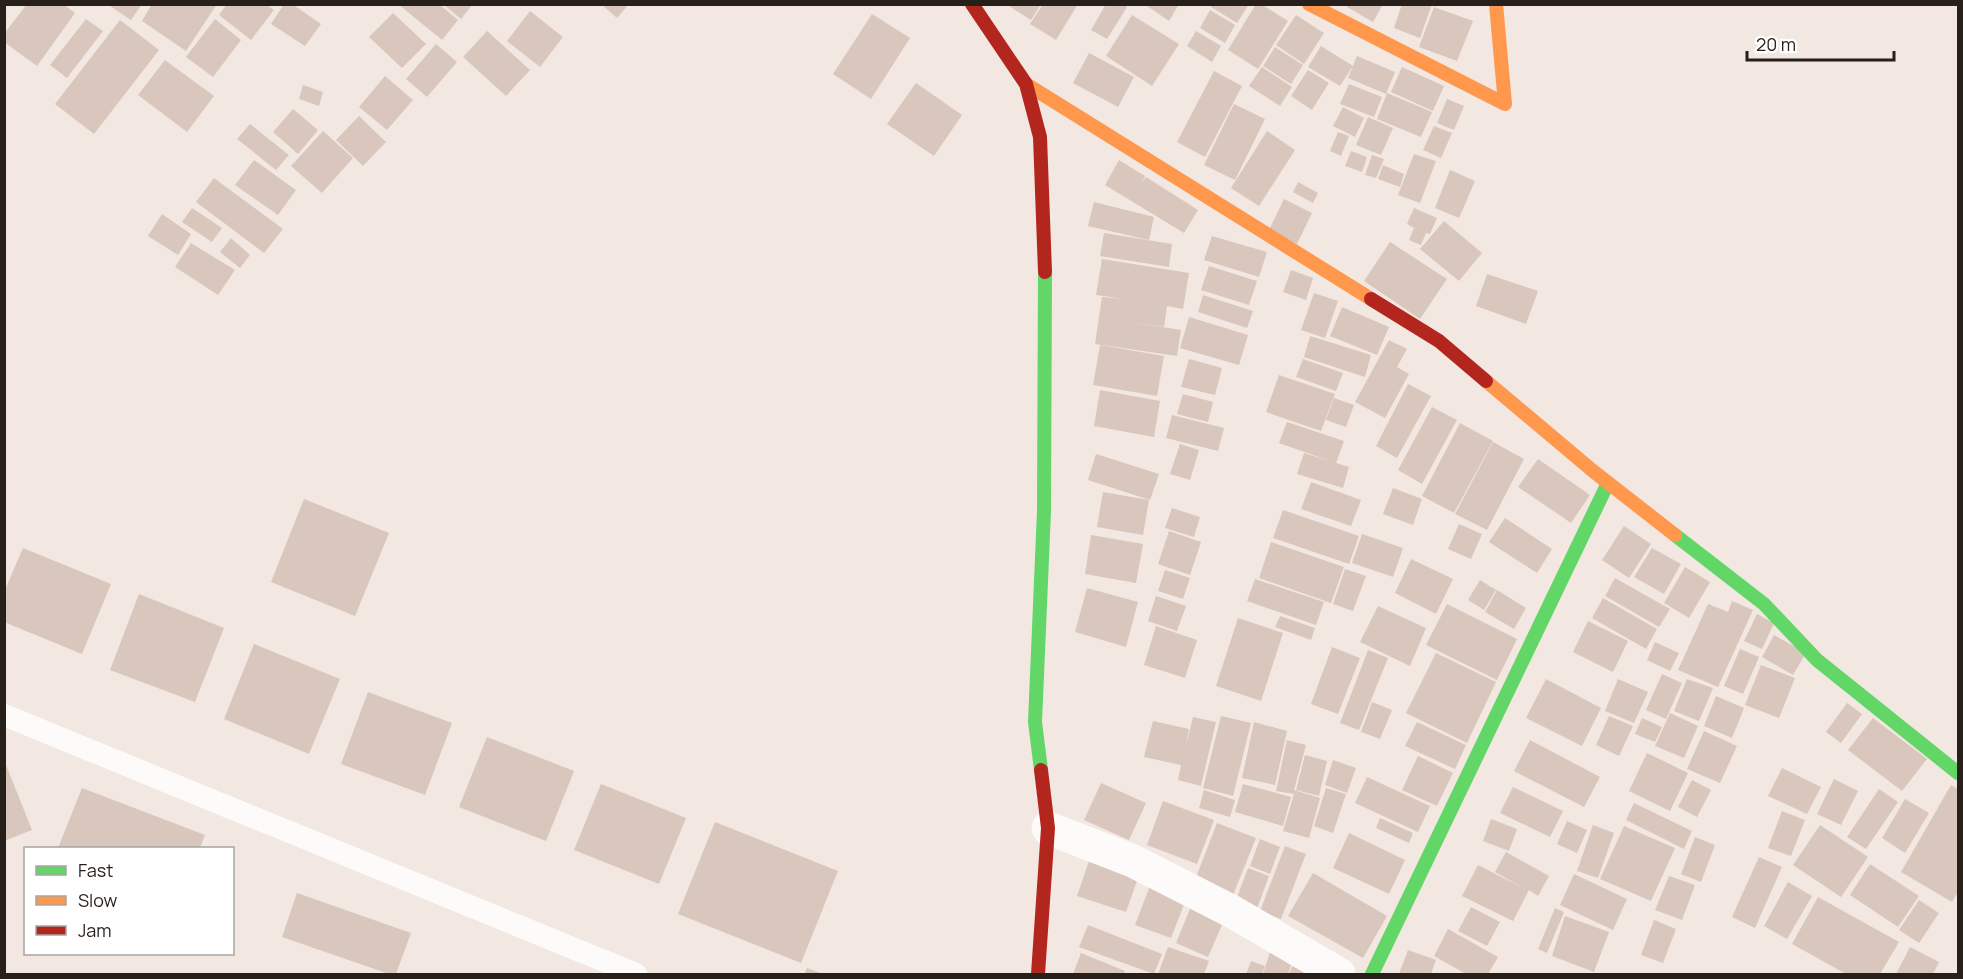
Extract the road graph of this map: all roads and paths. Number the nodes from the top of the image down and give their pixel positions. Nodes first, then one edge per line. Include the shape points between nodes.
1 (972, 4) edge
2 (1309, 4) edge
3 (1496, 4) edge
4 (1026, 84) junction
5 (1608, 483) junction
6 (4, 715) edge
7 (1959, 773) edge
8 (1048, 828) junction
9 (636, 975) edge
10 (1038, 975) edge
11 (1340, 975) edge
12 (1372, 975) edge

1 - 4 street
2 - 3 street via 1505,104
4 - 5 street via 1439,341
4 - 8 street via 1040,137 1046,296 1044,511 1035,722
5 - 7 street via 1764,604 1817,660
5 - 12 street
6 - 9 lane
8 - 10 street
8 - 11 street via 1133,861 1233,912

